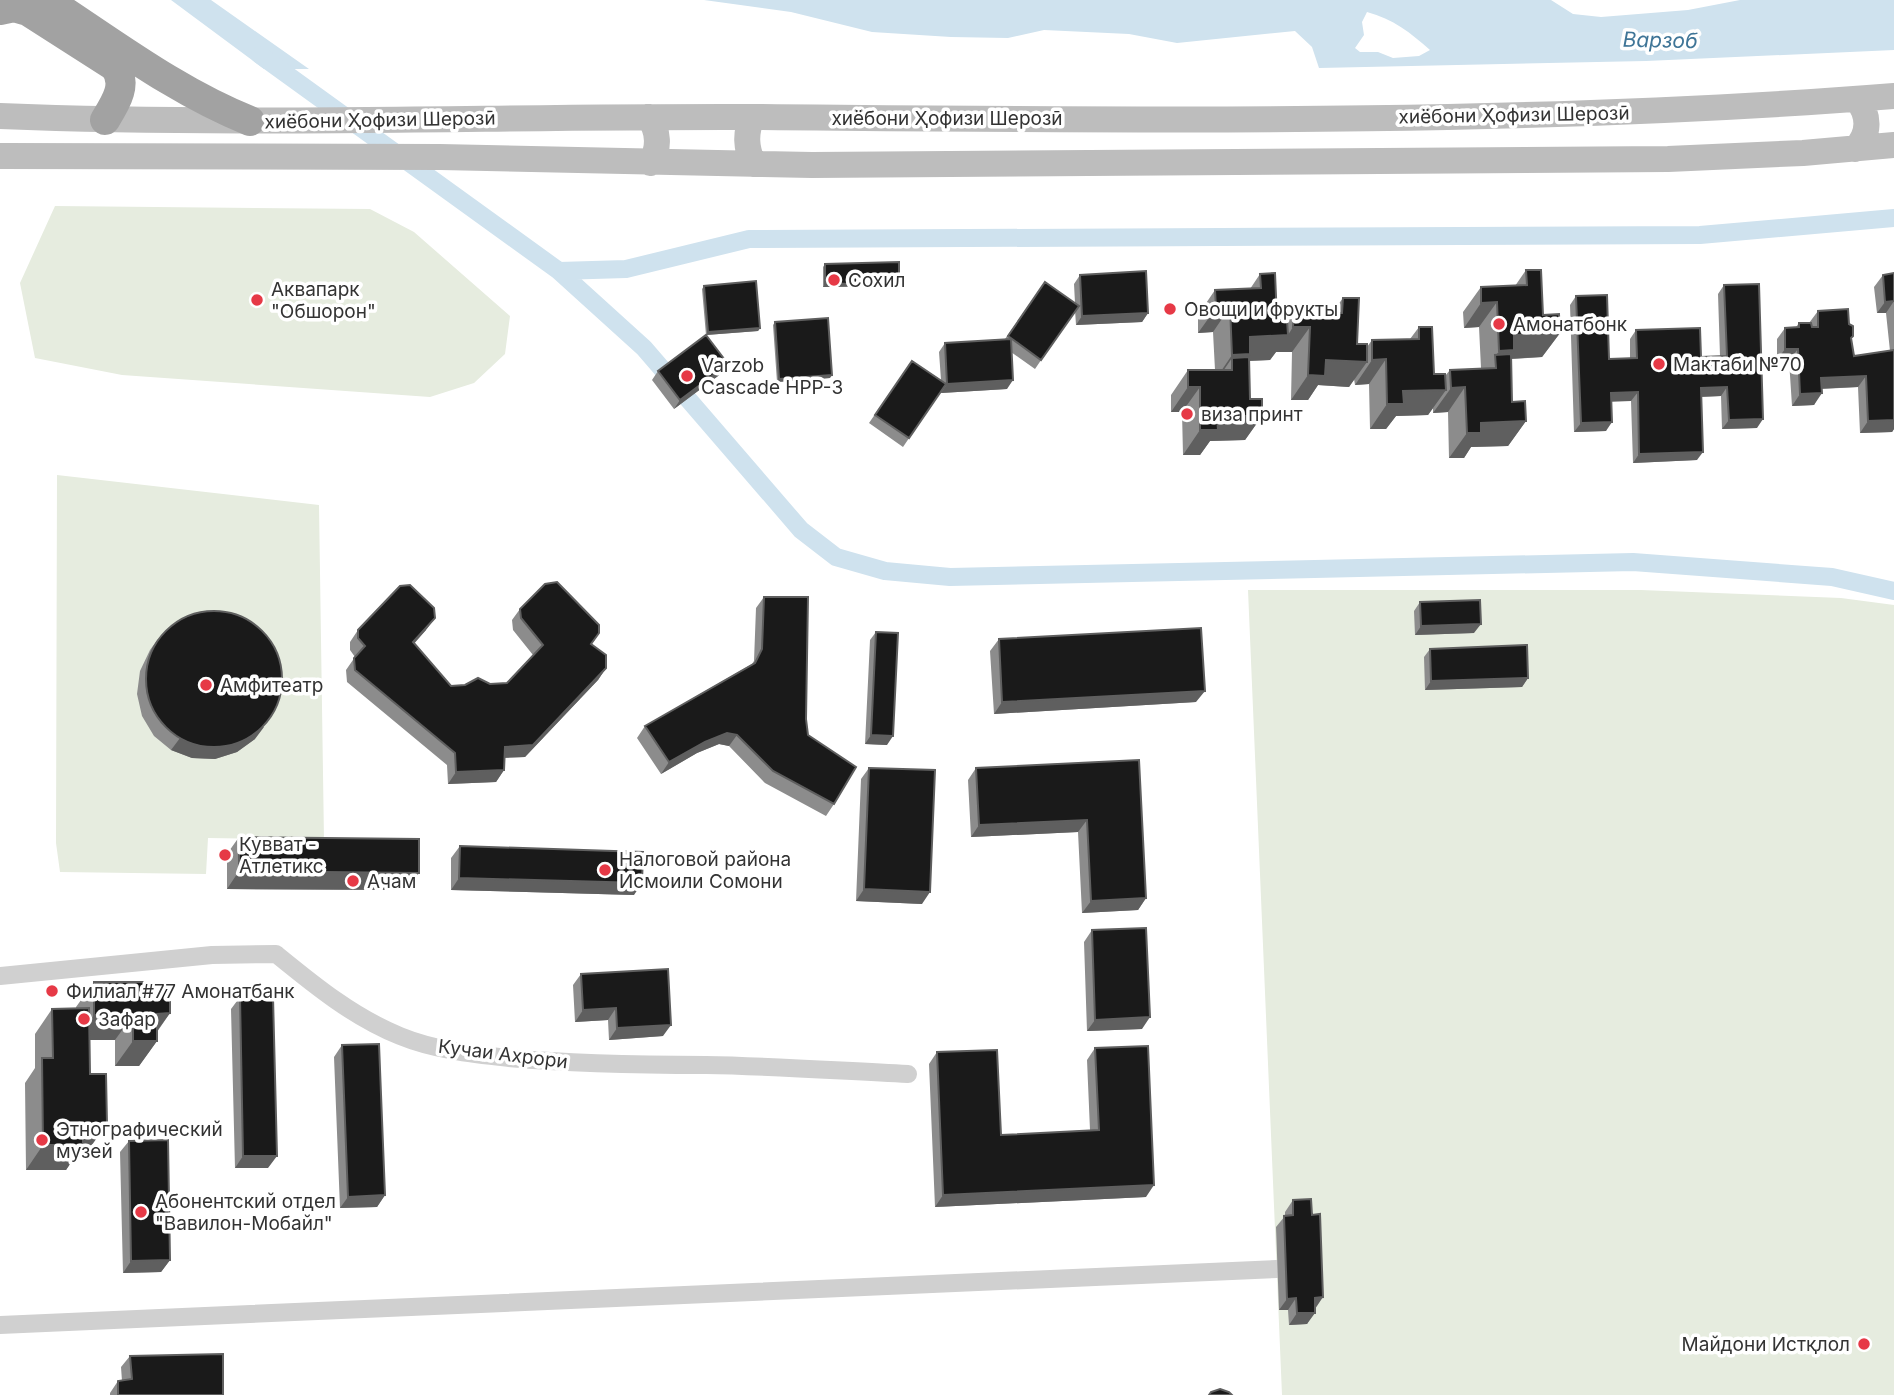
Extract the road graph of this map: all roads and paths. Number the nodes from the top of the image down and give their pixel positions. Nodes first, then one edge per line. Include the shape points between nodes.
1 (47, 0) edge
2 (0, 10) edge
3 (1894, 96) edge
4 (1857, 99) junction
5 (0, 116) edge
6 (648, 117) junction
7 (752, 117) junction
8 (105, 120) junction
9 (250, 121) junction
10 (1894, 145) edge
11 (1855, 149) junction
12 (0, 156) edge
13 (650, 163) junction
14 (753, 164) junction
15 (0, 976) edge
16 (908, 1074) dead end
17 (1277, 1269) dead end
18 (0, 1325) edge

1 - 9 highway via 189,92
2 - 8 highway via 28,11 117,69 120,86
3 - 4 main road, хиёбони Ҳофизи Шерозӣ
4 - 7 main road, хиёбони Ҳофизи Шерозӣ via 1505,117
4 - 11 main road via 1866,113 1867,130
5 - 8 main road, хиёбони Ҳофизи Шерозӣ
6 - 7 main road, хиёбони Ҳофизи Шерозӣ
6 - 9 main road, хиёбони Ҳофизи Шерозӣ
6 - 13 main road via 657,143
7 - 14 main road via 746,143
8 - 9 main road, хиёбони Ҳофизи Шерозӣ
10 - 11 main road, хиёбони Ҳофизи Шерозӣ
11 - 14 main road, хиёбони Ҳофизи Шерозӣ via 1615,160
12 - 13 main road, хиёбони Ҳофизи Шерозӣ
13 - 14 main road, хиёбони Ҳофизи Шерозӣ
15 - 16 street, Кучаи Ахрори via 212,955 276,954 359,1016 444,1049 587,1063
17 - 18 street

